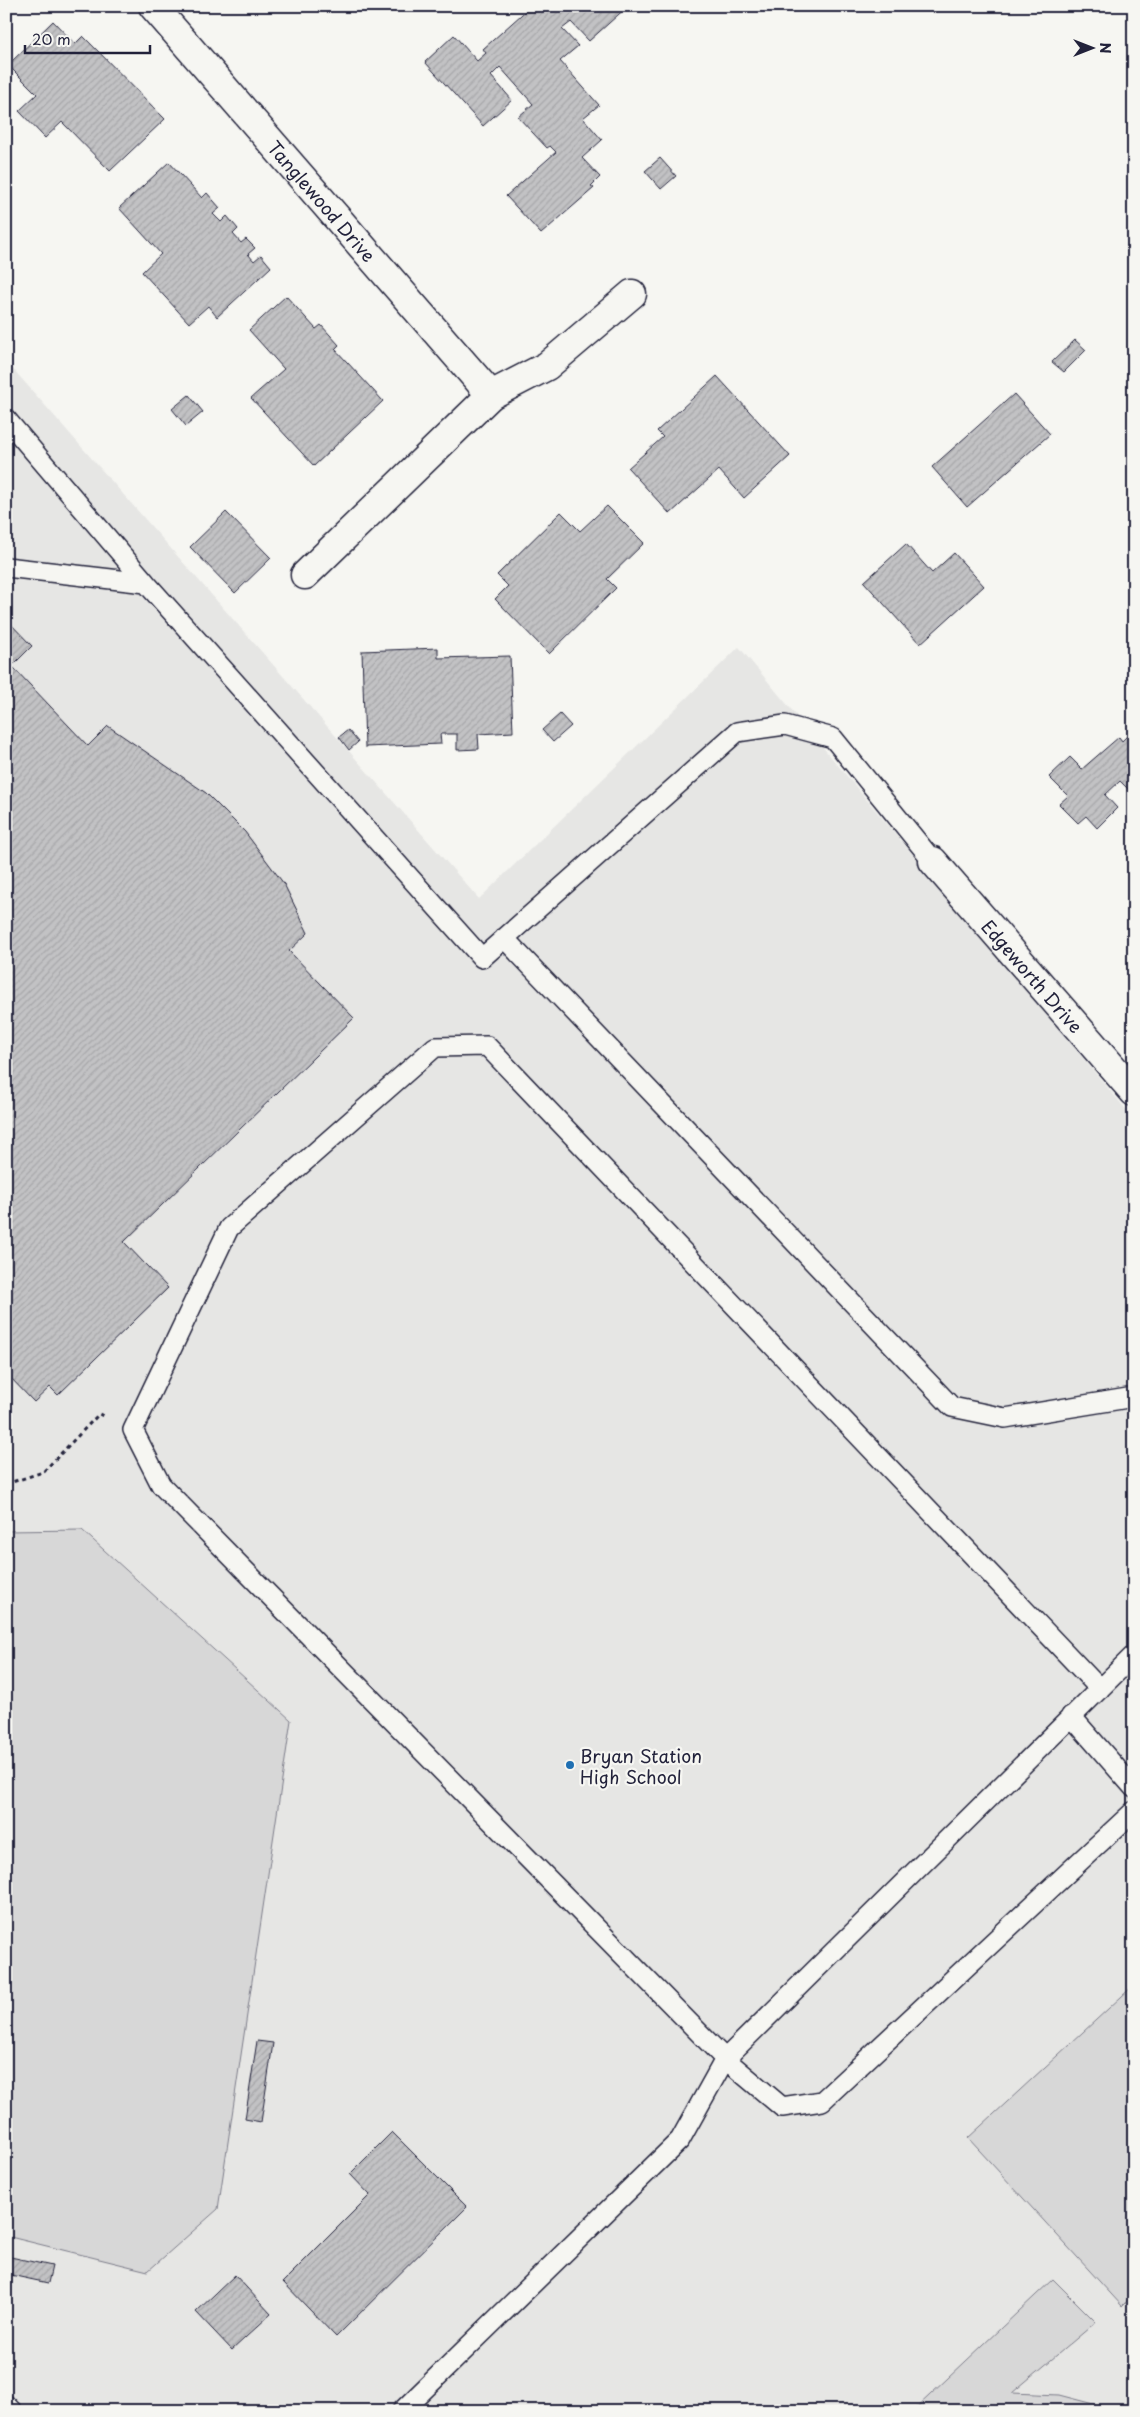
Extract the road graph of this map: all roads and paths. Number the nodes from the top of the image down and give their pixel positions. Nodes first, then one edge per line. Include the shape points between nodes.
1 (153, 6) edge
2 (632, 294) dead end
3 (491, 395) junction
4 (10, 433) edge
5 (6, 567) edge
6 (305, 575) dead end
7 (146, 583) junction
8 (933, 861) joint
9 (504, 938) junction
10 (1134, 1092) edge
11 (1134, 1397) edge
12 (132, 1430) junction
13 (6, 1484) edge
14 (1134, 1655) edge
15 (1100, 1689) junction
16 (1071, 1716) junction
17 (1134, 1788) edge
18 (1134, 1811) edge
19 (725, 2059) junction
20 (6, 2405) edge
21 (12, 2411) edge
22 (402, 2411) edge

1 - 3 street, Tanglewood Drive
2 - 3 street via 547,366
3 - 6 street
4 - 7 lane
5 - 7 lane
7 - 9 lane via 482,958
8 - 9 lane via 833,738 785,725 737,732
8 - 10 street, Edgeworth Drive
9 - 11 lane via 952,1407 1006,1418
12 - 13 path via 99,1414 43,1472
12 - 15 lane via 229,1228 435,1047 487,1046
12 - 19 lane via 161,1485
14 - 15 lane
15 - 16 lane
16 - 17 lane
16 - 19 lane
18 - 19 lane via 822,2101 782,2107
19 - 22 lane via 680,2140
20 - 21 lane

